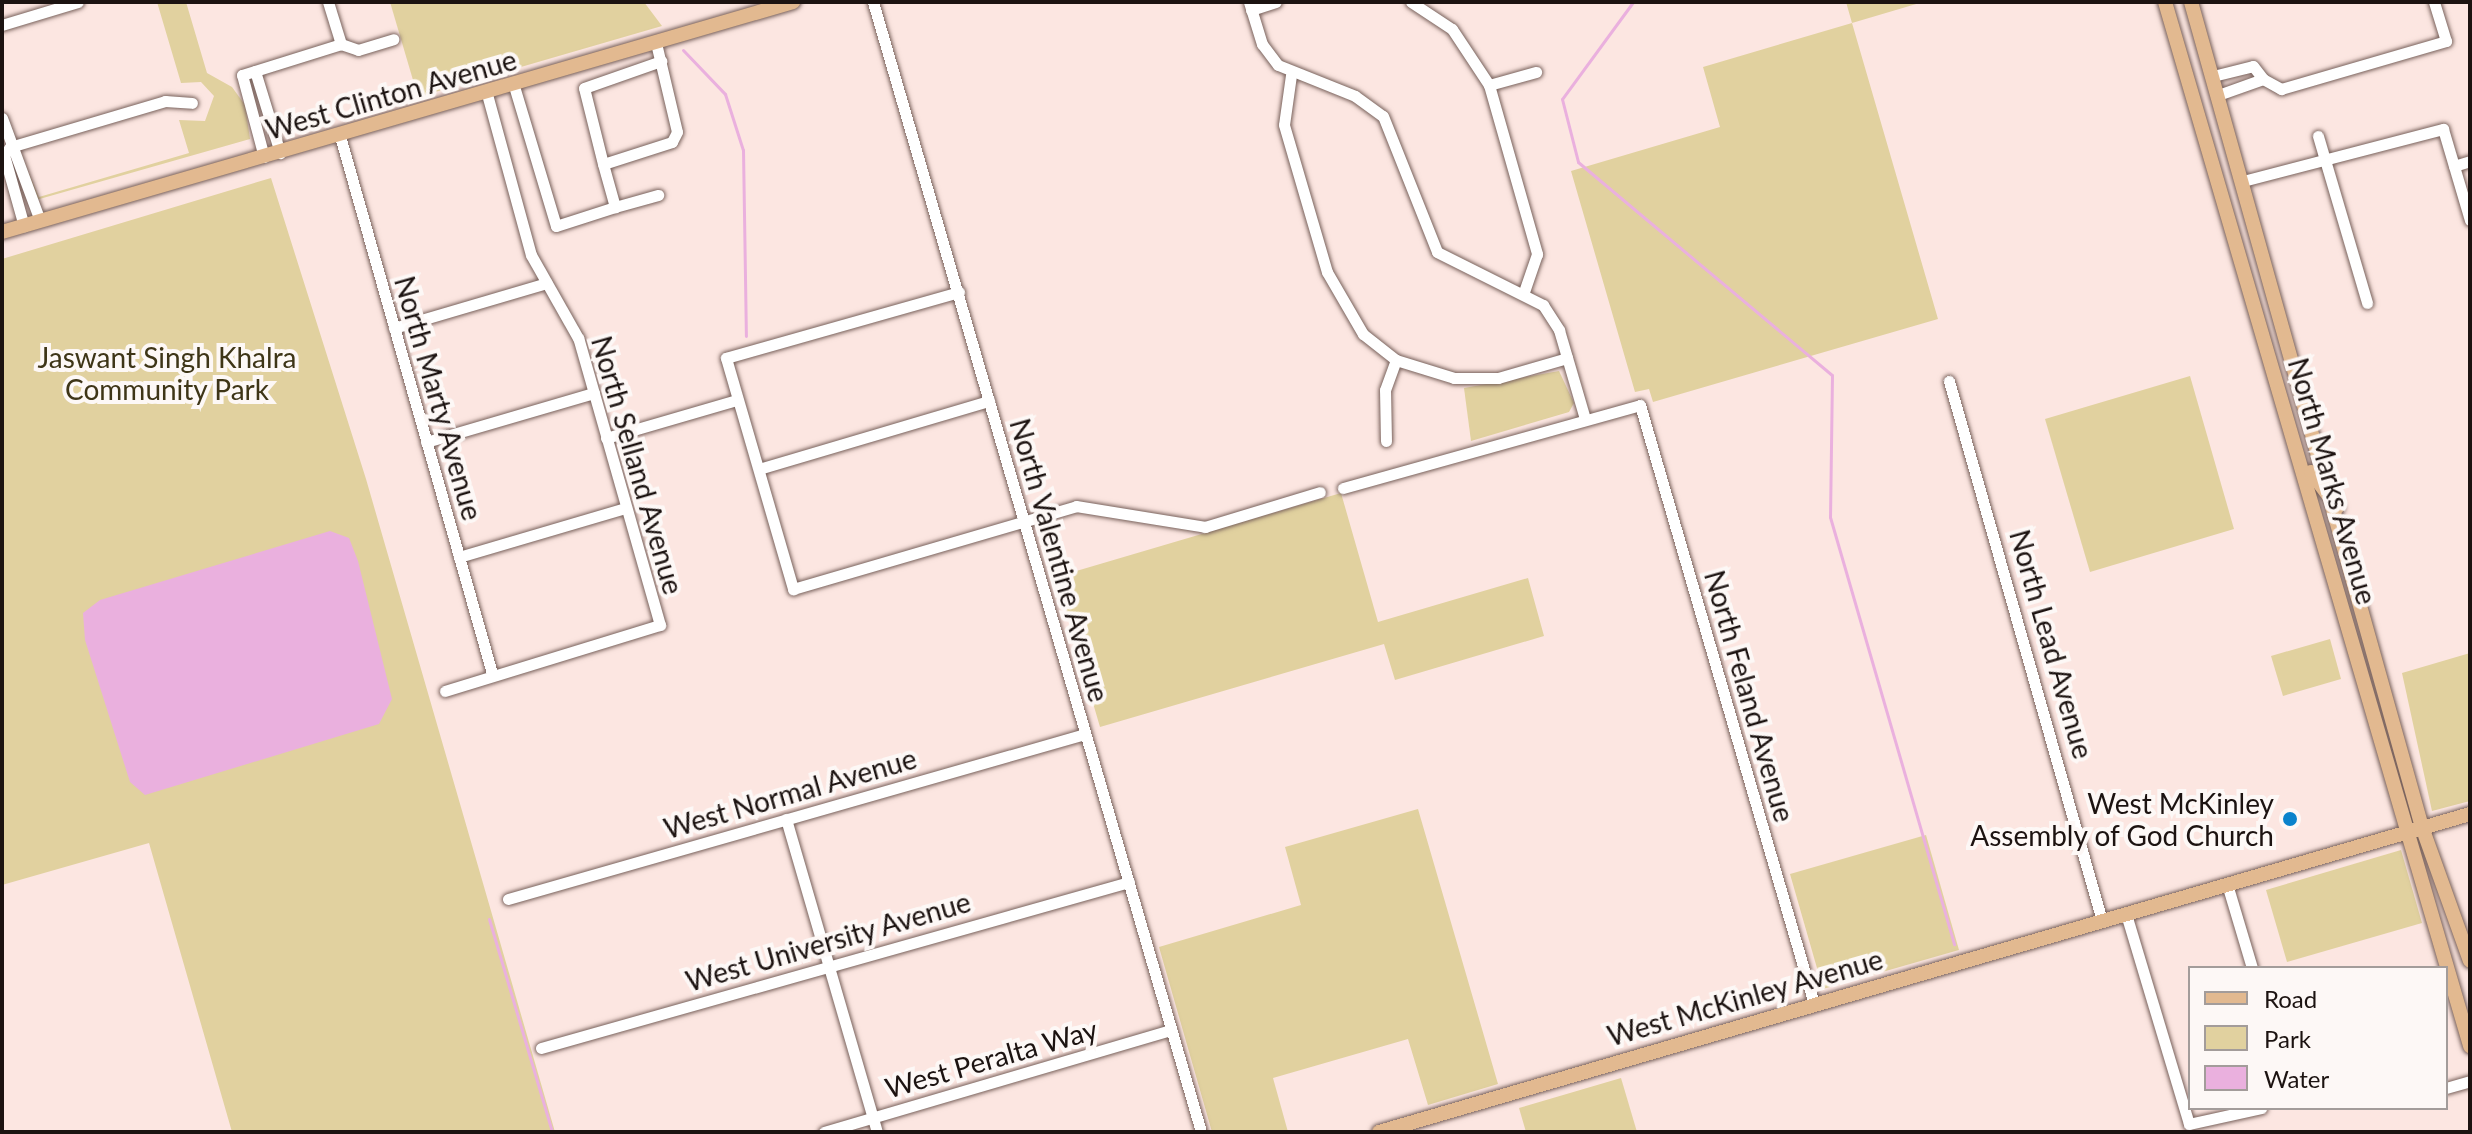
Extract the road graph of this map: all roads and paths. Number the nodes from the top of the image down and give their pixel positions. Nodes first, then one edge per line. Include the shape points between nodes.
1 (78, 2) edge
2 (328, 2) edge
3 (793, 2) edge
4 (873, 2) edge
5 (1276, 2) edge
6 (2165, 2) edge
7 (2191, 2) edge
8 (2434, 2) edge
9 (1418, 4) edge
10 (1250, 6) edge
11 (2, 25) edge
12 (393, 39) dead end
13 (656, 43) junction
14 (341, 44) junction
15 (661, 61) junction
16 (2240, 69) junction
17 (255, 71) junction
18 (1536, 72) dead end
19 (1291, 75) junction
20 (2213, 76) junction
21 (2263, 79) junction
22 (1489, 85) junction
23 (514, 86) junction
24 (2245, 87) junction
25 (487, 94) junction
26 (2218, 95) junction
27 (192, 103) dead end
28 (2, 118) edge
29 (340, 136) junction
30 (2318, 136) dead end
31 (10, 147) junction
32 (280, 153) junction
33 (264, 157) junction
34 (2325, 160) junction
35 (2470, 161) edge
36 (603, 164) junction
37 (2454, 166) junction
38 (2243, 181) junction
39 (658, 195) dead end
40 (615, 207) junction
41 (2470, 220) edge
42 (40, 221) junction
43 (2256, 224) junction
44 (24, 226) junction
45 (2233, 231) junction
46 (2, 232) edge
47 (547, 283) junction
48 (1524, 291) junction
49 (959, 292) junction
50 (2367, 303) dead end
51 (394, 328) junction
52 (1567, 358) junction
53 (1396, 360) junction
54 (1949, 381) dead end
55 (594, 393) junction
56 (737, 400) junction
57 (989, 401) junction
58 (2287, 417) junction
59 (1585, 419) junction
60 (606, 438) junction
61 (1386, 441) dead end
62 (426, 442) junction
63 (759, 469) junction
64 (1343, 488) dead end
65 (1320, 492) dead end
66 (2337, 507) junction
67 (626, 508) junction
68 (1023, 521) junction
69 (459, 557) junction
70 (492, 673) junction
71 (445, 691) dead end
72 (1085, 734) junction
73 (2470, 814) edge
74 (786, 819) junction
75 (2415, 829) junction
76 (1129, 882) junction
77 (2227, 884) junction
78 (508, 899) dead end
79 (2126, 914) junction
80 (2102, 921) junction
81 (2470, 961) edge
82 (829, 965) junction
83 (2251, 966) edge
84 (2446, 966) edge
85 (2448, 976) edge
86 (1814, 1004) junction
87 (1171, 1030) junction
88 (2470, 1046) edge
89 (541, 1048) dead end
90 (2470, 1081) edge
91 (2448, 1087) edge
92 (2252, 1110) edge
93 (873, 1118) junction
94 (824, 1132) edge
95 (877, 1132) edge
96 (1201, 1132) edge
97 (1379, 1132) edge

1 - 11 street
2 - 14 street
3 - 13 main road, West Clinton Avenue
4 - 49 street, North Valentine Avenue
5 - 10 street
6 - 45 main road, North Marks Avenue
7 - 20 main road, North Marks Avenue
8 - 21 street via 2446,41 2281,89
9 - 22 street via 1467,46
10 - 19 street via 1262,44
12 - 14 street via 358,50
13 - 15 street
13 - 23 main road, West Clinton Avenue
14 - 17 street
15 - 36 street via 677,132 672,142
15 - 36 street via 584,88
16 - 20 street
16 - 21 street via 2258,67
16 - 24 street
17 - 32 street
17 - 33 street via 242,75
18 - 22 street
19 - 48 street via 1375,108 1396,138 1419,219 1437,252 1459,269
19 - 53 street via 1284,125 1327,272 1352,321
20 - 26 main road, North Marks Avenue
21 - 24 street
22 - 48 street via 1537,254
23 - 25 main road, West Clinton Avenue
23 - 40 street via 556,226
24 - 26 street
25 - 29 main road, West Clinton Avenue
25 - 47 street, North Selland Avenue via 531,255
26 - 38 main road, North Marks Avenue
27 - 31 street via 165,101
28 - 31 street
29 - 32 main road, West Clinton Avenue
29 - 51 street, North Marty Avenue
30 - 34 street
31 - 42 street
31 - 44 street via 4,155
32 - 33 main road, West Clinton Avenue
33 - 42 main road, West Clinton Avenue
34 - 37 street via 2443,129
34 - 38 street
34 - 50 street
35 - 37 street
36 - 40 street
37 - 41 street
38 - 43 main road, North Marks Avenue
39 - 40 street
42 - 44 main road, West Clinton Avenue
43 - 45 main road
43 - 66 main road, North Marks Avenue
44 - 46 main road, West Clinton Avenue
45 - 58 main road, North Marks Avenue
47 - 51 street
47 - 55 street, North Selland Avenue via 578,338
48 - 52 street via 1553,317
49 - 56 street via 726,358
49 - 57 street, North Valentine Avenue
51 - 62 street, North Marty Avenue
52 - 53 street via 1481,379
52 - 59 street
53 - 61 street via 1385,390
54 - 80 street, North Lead Avenue
55 - 60 street, North Selland Avenue
55 - 62 street
56 - 60 street
56 - 63 street
57 - 63 street
57 - 68 street, North Valentine Avenue
58 - 66 main road via 2321,494
58 - 75 main road, North Marks Avenue
59 - 64 street
59 - 86 street, North Feland Avenue via 1638,404
60 - 67 street, North Selland Avenue
62 - 69 street, North Marty Avenue
63 - 68 street via 793,589
65 - 68 street via 1205,527 1103,505
66 - 75 main road, North Marks Avenue
67 - 69 street
67 - 70 street, North Selland Avenue via 660,625
68 - 72 street, North Valentine Avenue
69 - 70 street, North Marty Avenue
70 - 71 street
72 - 74 street, West Normal Avenue
72 - 76 street, North Valentine Avenue
73 - 75 main road, West McKinley Avenue
74 - 78 street, West Normal Avenue
74 - 82 street
75 - 77 main road, West McKinley Avenue
75 - 81 main road, North Marks Avenue
75 - 84 main road, North Marks Avenue
76 - 82 street, West University Avenue
76 - 87 street, North Valentine Avenue
77 - 79 main road, West McKinley Avenue
77 - 83 street
79 - 80 main road, West McKinley Avenue
79 - 92 street via 2189,1124
80 - 86 main road, West McKinley Avenue
82 - 89 street, West University Avenue
82 - 93 street
85 - 88 main road, North Marks Avenue
86 - 97 main road, West McKinley Avenue
87 - 93 street, West Peralta Way
87 - 96 street, North Valentine Avenue
90 - 91 street
93 - 94 street, West Peralta Way
93 - 95 street

